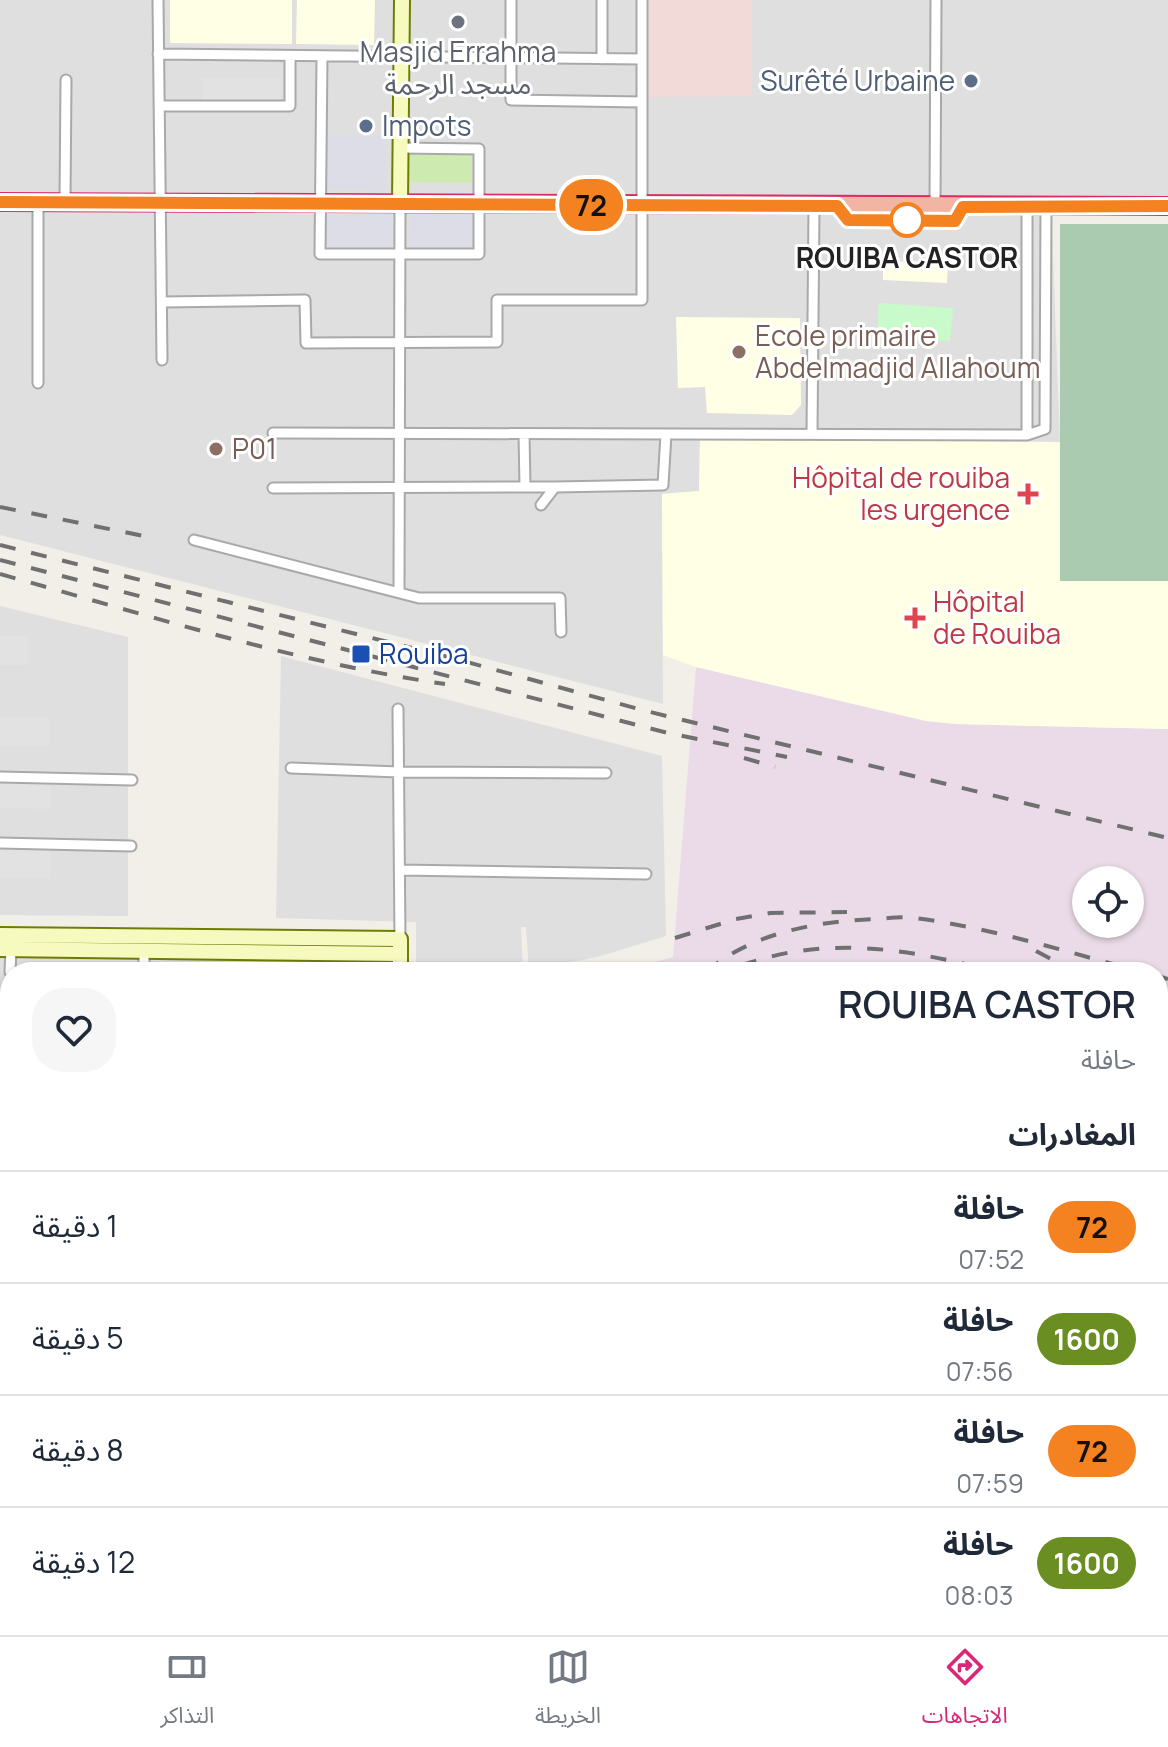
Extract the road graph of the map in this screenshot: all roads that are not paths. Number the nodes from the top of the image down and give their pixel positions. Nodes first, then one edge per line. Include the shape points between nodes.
1 (158, 0) edge
2 (402, 0) edge
3 (511, 0) edge
4 (602, 0) edge
5 (642, 0) edge
6 (936, 0) edge
7 (158, 54) junction
8 (290, 56) junction
9 (322, 56) junction
10 (401, 57) junction
11 (510, 58) junction
12 (602, 59) junction
13 (642, 59) junction
14 (66, 80) dead end
15 (642, 102) junction
16 (159, 106) junction
17 (401, 148) junction
18 (0, 202) edge
19 (65, 202) junction
20 (38, 203) junction
21 (160, 203) junction
22 (400, 203) junction
23 (320, 204) junction
24 (480, 204) junction
25 (641, 205) junction
26 (814, 206) junction
27 (935, 206) junction
28 (1168, 206) edge
29 (1027, 207) junction
30 (1046, 207) junction
31 (400, 254) junction
32 (162, 302) junction
33 (400, 344) junction
34 (162, 360) dead end
35 (38, 383) dead end
36 (273, 433) dead end
37 (400, 433) junction
38 (524, 434) junction
39 (666, 434) junction
40 (812, 434) junction
41 (1027, 435) junction
42 (525, 487) junction
43 (555, 487) junction
44 (273, 488) dead end
45 (400, 488) junction
46 (541, 505) dead end
47 (194, 540) dead end
48 (399, 592) junction
49 (561, 632) dead end
50 (398, 709) dead end
51 (291, 768) dead end
52 (399, 772) junction
53 (606, 773) dead end
54 (0, 777) edge
55 (132, 780) dead end
56 (0, 843) edge
57 (131, 846) dead end
58 (400, 870) junction
59 (646, 874) dead end
60 (0, 935) edge
61 (400, 946) junction
62 (5, 949) edge
63 (144, 951) junction
64 (144, 962) edge
65 (400, 962) edge

1 - 7 street
2 - 10 main road
3 - 11 street
4 - 12 street
5 - 13 street
6 - 27 street
7 - 8 street
7 - 16 street
8 - 9 street
8 - 16 street via 290,106
9 - 10 street
9 - 23 street
10 - 11 street
10 - 17 main road
11 - 12 street
11 - 15 street via 511,100
12 - 13 street
13 - 15 street
14 - 19 street
15 - 25 street
16 - 21 street
17 - 22 main road
17 - 24 street via 479,149
18 - 20 highway
19 - 20 highway
19 - 21 highway
20 - 35 street
21 - 23 highway
21 - 32 street
22 - 23 highway
22 - 24 highway
22 - 31 street
23 - 31 street via 320,254
24 - 25 highway
24 - 31 street via 479,254
25 - 26 highway
25 - 33 street via 642,300 497,300 497,342
26 - 27 highway
26 - 40 street
27 - 29 highway
28 - 30 highway
29 - 30 highway
29 - 41 street
30 - 41 street via 1045,429
31 - 33 street
32 - 33 street via 305,300 306,343
32 - 34 street
33 - 37 street
36 - 37 street
37 - 38 street
37 - 45 street
38 - 39 street
38 - 42 street
39 - 40 street
39 - 43 street via 663,485
40 - 41 street
42 - 43 street
42 - 45 street
43 - 46 street
44 - 45 street
45 - 48 street
47 - 48 street
48 - 49 street via 419,598 560,598
50 - 52 street
51 - 52 street
52 - 53 street
52 - 58 street
54 - 55 street
56 - 57 street
58 - 59 street
58 - 61 street
60 - 61 main road
61 - 63 main road
61 - 65 main road
62 - 63 main road
63 - 64 street

